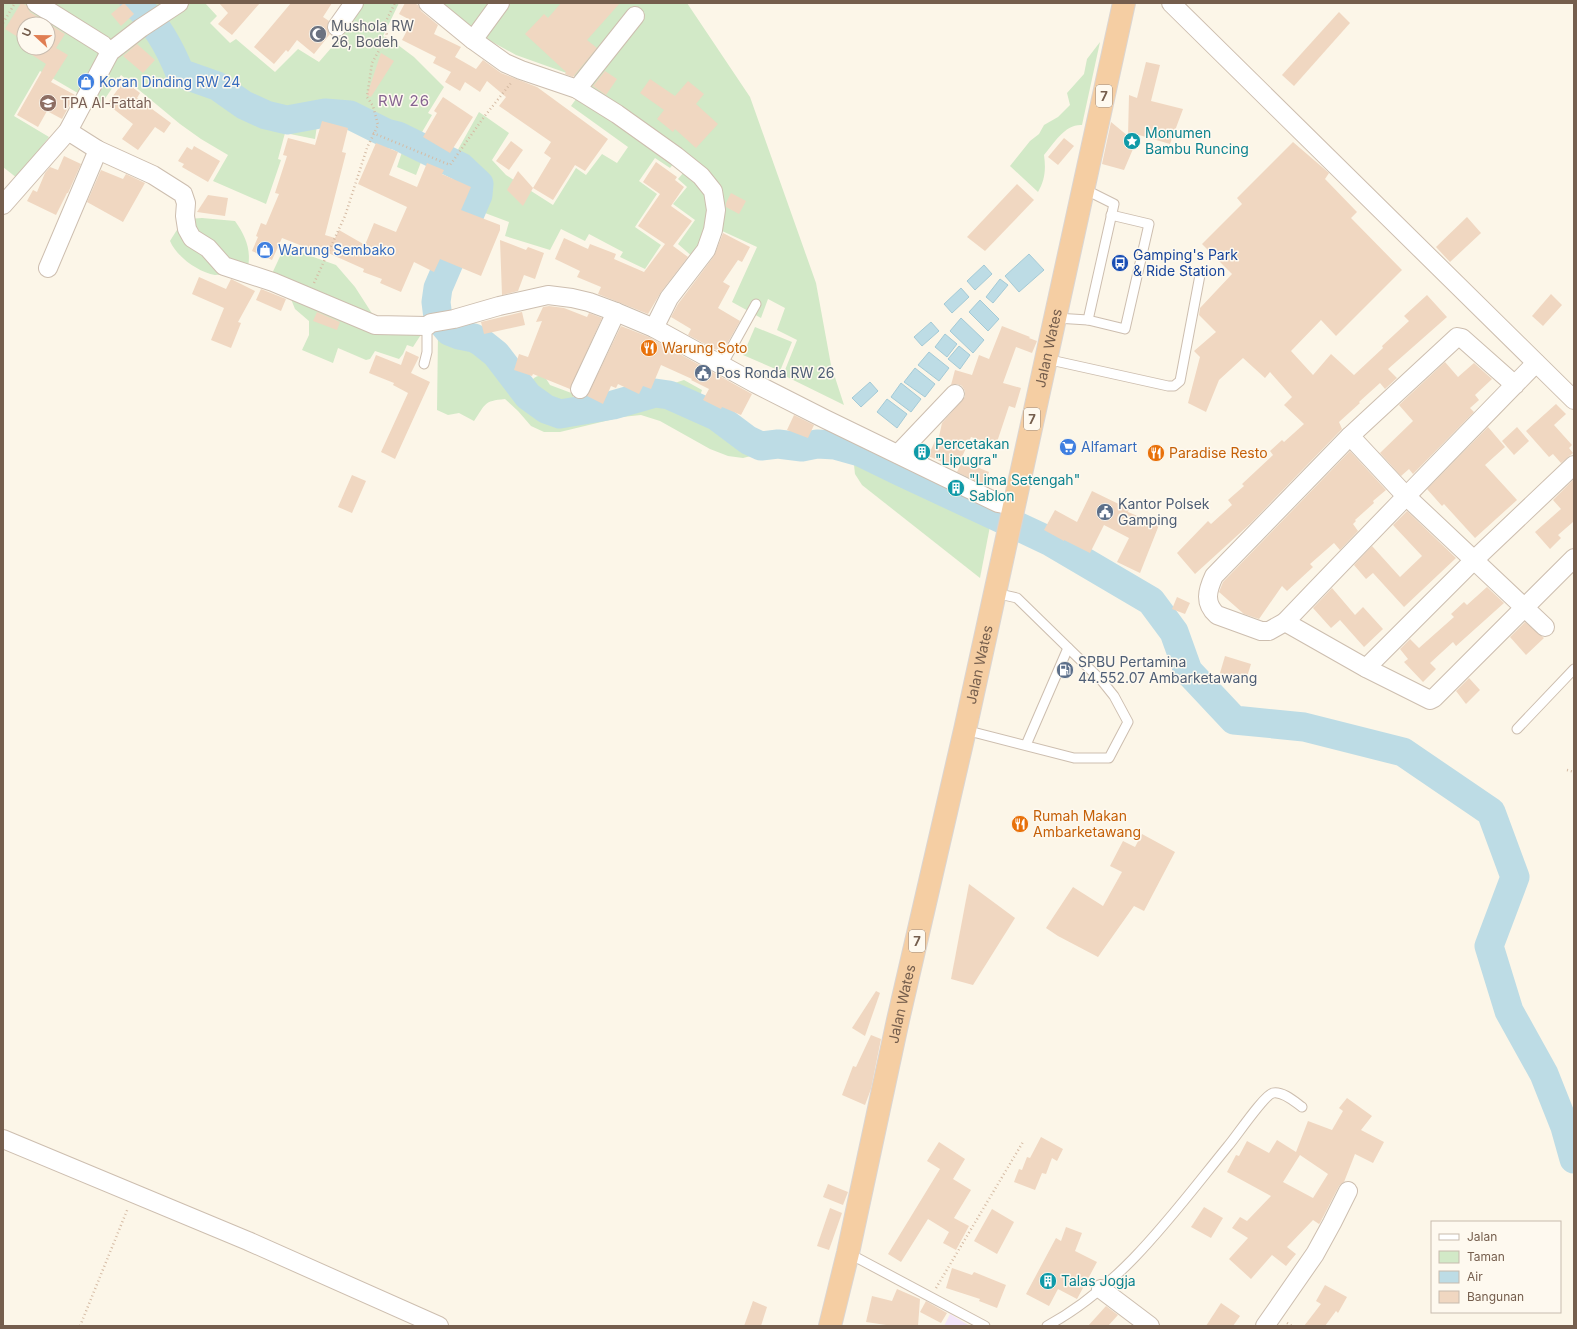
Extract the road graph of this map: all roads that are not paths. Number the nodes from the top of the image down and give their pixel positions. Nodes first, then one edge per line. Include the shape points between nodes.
1 (36, 3) edge
2 (179, 3) edge
3 (354, 3) edge
4 (428, 3) edge
5 (500, 3) edge
6 (1124, 3) edge
7 (1171, 3) edge
8 (635, 16) dead end
9 (337, 28) dead end
10 (473, 40) junction
11 (110, 52) junction
12 (577, 89) junction
13 (68, 130) junction
14 (98, 150) junction
15 (1083, 189) junction
16 (3, 205) edge
17 (1111, 215) junction
18 (48, 268) dead end
19 (1200, 275) dead end
20 (756, 304) dead end
21 (616, 312) junction
22 (1054, 318) junction
23 (1088, 320) junction
24 (654, 328) junction
25 (428, 329) junction
26 (1045, 359) junction
27 (1536, 363) junction
28 (424, 364) dead end
29 (722, 365) junction
30 (1515, 386) junction
31 (580, 389) dead end
32 (1571, 390) edge
33 (955, 394) dead end
34 (1350, 436) junction
35 (898, 454) junction
36 (1574, 465) edge
37 (1406, 496) junction
38 (1012, 513) junction
39 (1574, 558) edge
40 (1474, 560) junction
41 (995, 593) junction
42 (1524, 607) junction
43 (1285, 622) junction
44 (1545, 627) dead end
45 (1068, 648) junction
46 (1366, 668) junction
47 (1574, 669) edge
48 (1517, 729) dead end
49 (965, 730) junction
50 (1026, 745) junction
51 (1302, 1107) dead end
52 (3, 1139) edge
53 (1348, 1191) dead end
54 (848, 1253) junction
55 (1101, 1289) junction
56 (439, 1326) edge
57 (830, 1326) edge
58 (985, 1326) edge
59 (1046, 1326) edge
60 (1150, 1326) edge
61 (1265, 1326) edge

1 - 11 street via 103,44
2 - 11 street
3 - 9 street
4 - 10 street
5 - 10 street
6 - 15 highway, Jalan Wates / 7
7 - 27 street
8 - 12 street
10 - 12 street via 505,63
11 - 13 street
12 - 24 street via 676,156 701,176 712,191 716,210 706,250 669,298
13 - 14 street
13 - 16 street
14 - 18 street
14 - 25 street via 153,175 183,194 187,229 192,238 208,248 224,266 273,282 375,325
15 - 17 lane via 1114,204
15 - 22 highway, Jalan Wates / 7
17 - 23 lane
17 - 23 lane via 1149,224 1125,329
19 - 26 lane via 1180,381 1174,386
20 - 29 lane
21 - 24 street
21 - 25 street via 572,298 548,295 454,319
21 - 31 street
22 - 23 lane
22 - 26 highway, Jalan Wates / 7
24 - 29 street
25 - 28 lane
26 - 38 highway, Jalan Wates / 7
27 - 30 street
27 - 32 street
29 - 35 street via 825,420
30 - 34 street via 1462,338 1457,337
30 - 37 street
33 - 35 street
34 - 37 street
34 - 43 street via 1214,576 1208,588 1207,600 1211,610 1217,615 1261,631 1269,631
35 - 38 street via 998,503
36 - 40 street
37 - 40 street
37 - 43 street
38 - 41 highway, Jalan Wates / 7
39 - 42 street
40 - 42 street
40 - 46 street
41 - 45 lane via 1017,598
41 - 49 highway, Jalan Wates / 7
42 - 44 street
42 - 46 street via 1430,700
43 - 46 street
45 - 50 lane
45 - 50 lane via 1102,681 1114,696 1128,722 1109,758 1074,758
47 - 48 lane
49 - 50 lane
49 - 54 highway, Jalan Wates / 7 via 898,1020
51 - 55 lane via 1282,1094 1273,1093 1265,1098 1148,1244
52 - 56 street via 248,1241
53 - 61 street via 1315,1254
54 - 57 highway, Jalan Wates / 7
54 - 58 lane
55 - 59 lane via 1066,1315
55 - 60 street

